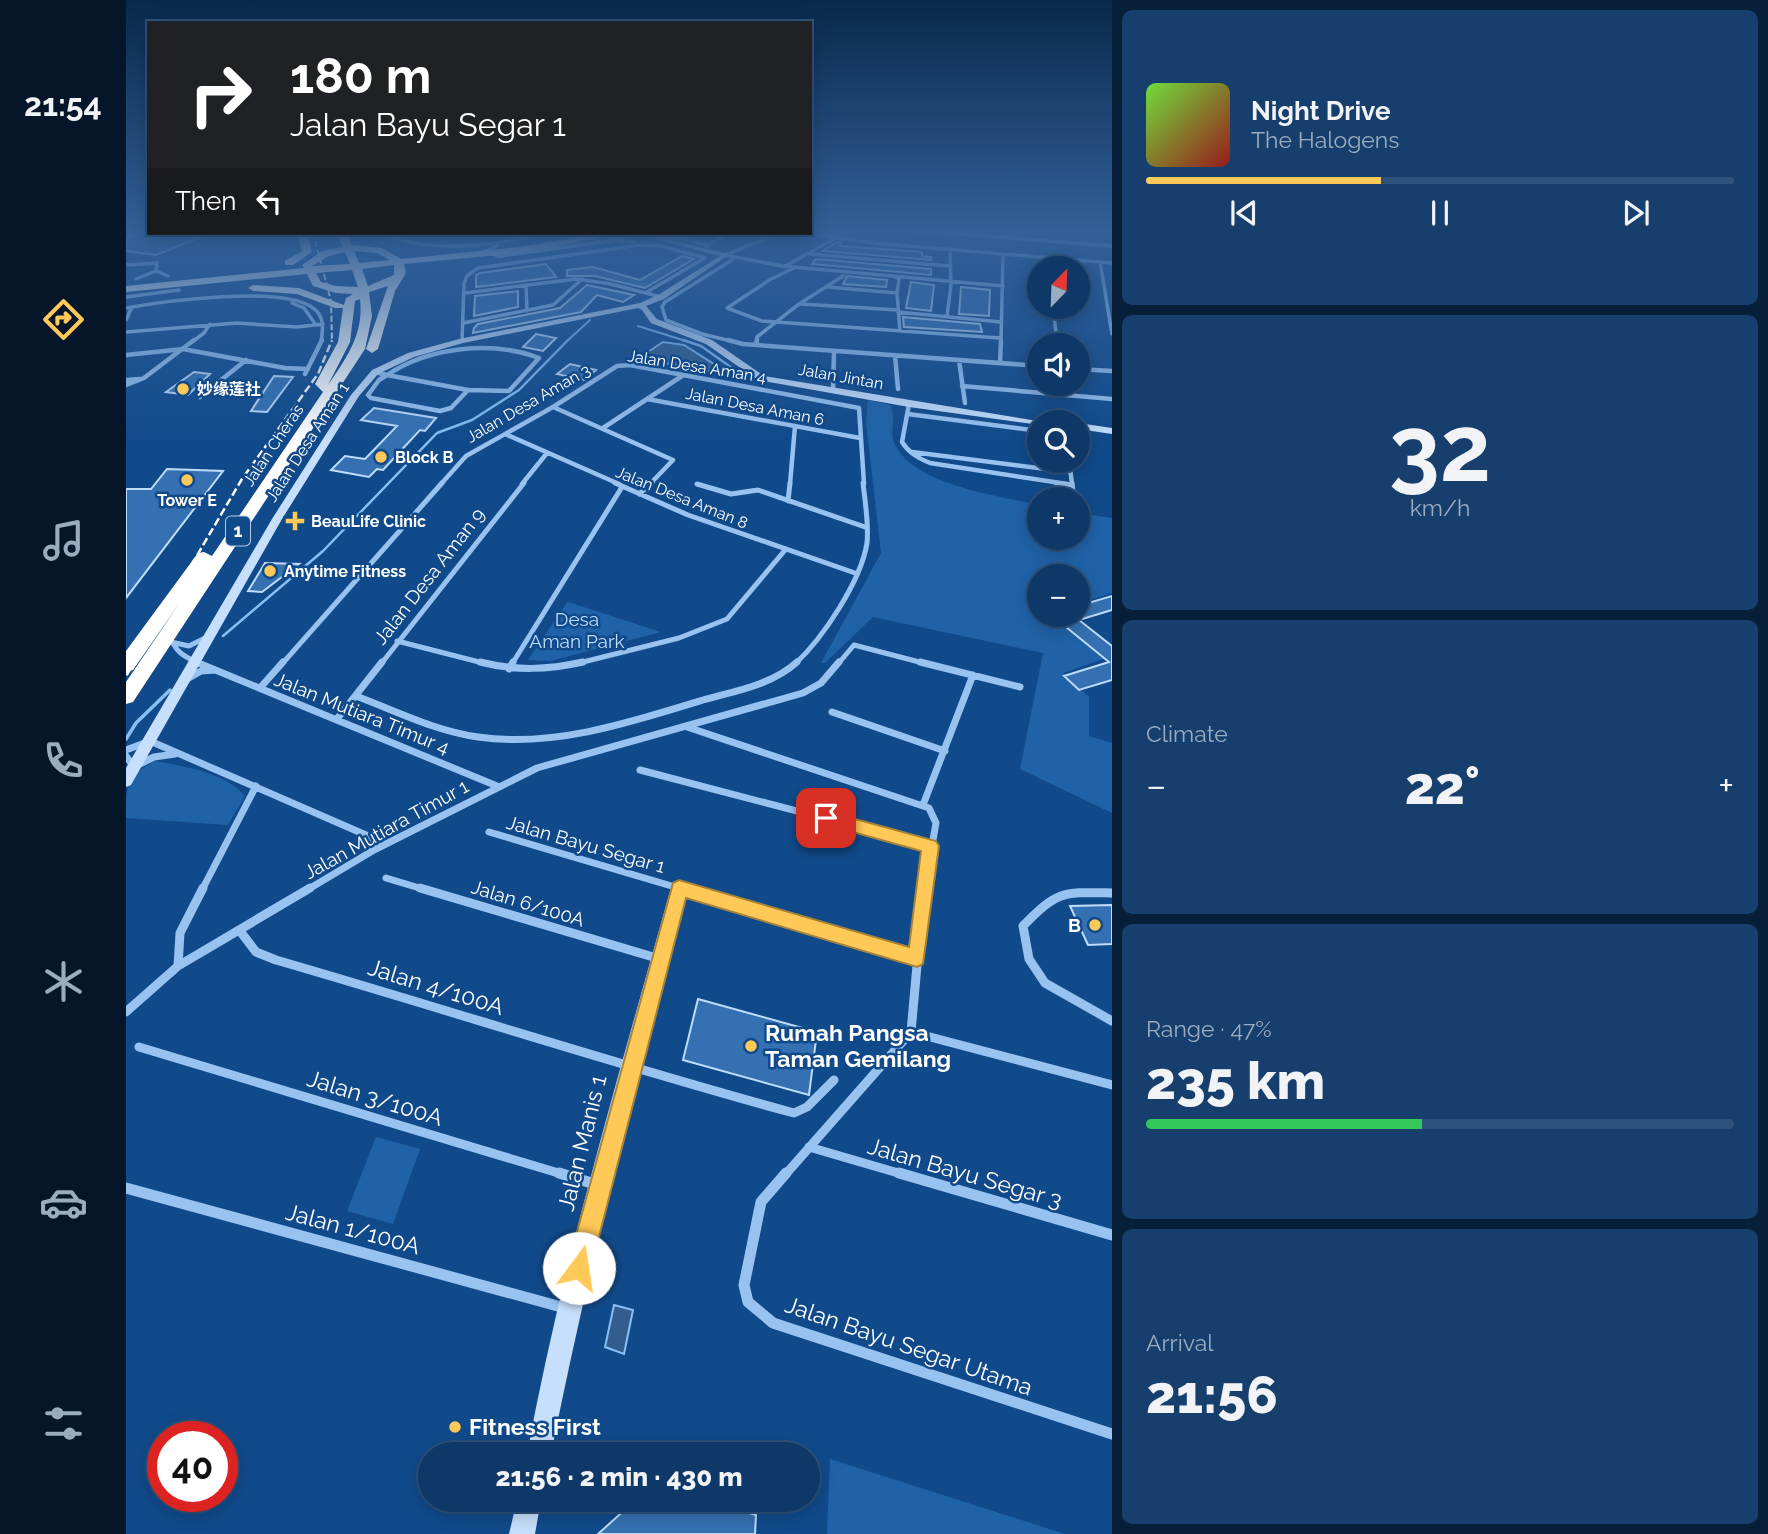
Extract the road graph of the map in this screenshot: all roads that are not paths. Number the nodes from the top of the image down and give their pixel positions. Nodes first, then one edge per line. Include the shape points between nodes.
1 (388, 300) edge
2 (170, 301) edge
3 (198, 301) edge
4 (235, 301) edge
5 (282, 301) edge
6 (295, 301) edge
7 (336, 301) edge
8 (338, 301) edge
9 (349, 301) edge
10 (358, 301) edge
11 (392, 301) edge
12 (464, 301) edge
13 (527, 301) edge
14 (557, 301) edge
15 (655, 301) edge
16 (668, 301) edge
17 (738, 301) edge
18 (805, 301) edge
19 (897, 301) edge
20 (948, 301) edge
21 (1002, 301) edge
22 (1106, 301) edge
23 (799, 304) junction
24 (344, 305) junction
25 (647, 306) junction
26 (129, 307) edge
27 (527, 311) junction
28 (898, 311) junction
29 (947, 316) junction
30 (126, 320) edge
31 (762, 321) junction
32 (1001, 322) junction
33 (463, 323) junction
34 (778, 323) junction
35 (210, 324) junction
36 (323, 324) junction
37 (382, 324) junction
38 (316, 325) junction
39 (769, 329) junction
40 (900, 331) junction
41 (126, 332) edge
42 (1112, 334) edge
43 (757, 337) junction
44 (1000, 338) junction
45 (724, 340) junction
46 (462, 341) junction
47 (756, 345) junction
48 (183, 349) junction
49 (834, 351) junction
50 (126, 355) edge
51 (895, 355) junction
52 (246, 360) junction
53 (959, 360) junction
54 (1000, 363) junction
55 (1027, 365) edge
56 (617, 366) joint
57 (1090, 370) edge
58 (1112, 371) edge
59 (375, 372) junction
60 (388, 374) junction
61 (682, 376) junction
62 (333, 382) junction
63 (126, 383) edge
64 (962, 386) junction
65 (468, 389) junction
66 (898, 389) dead end
67 (833, 390) junction
68 (200, 397) dead end
69 (647, 399) junction
70 (1112, 399) edge
71 (965, 403) dead end
72 (553, 407) junction
73 (909, 409) junction
74 (1027, 421) edge
75 (795, 426) junction
76 (603, 428) junction
77 (1090, 428) edge
78 (308, 429) junction
79 (1027, 429) edge
80 (1112, 432) edge
81 (505, 434) junction
82 (860, 438) junction
83 (908, 451) junction
84 (547, 453) junction
85 (1027, 466) edge
86 (1070, 473) edge
87 (697, 484) dead end
88 (1072, 485) joint
89 (621, 486) junction
90 (639, 494) junction
91 (788, 501) junction
92 (865, 527) junction
93 (786, 549) junction
94 (855, 573) junction
95 (207, 637) junction
96 (170, 638) junction
97 (397, 642) junction
98 (194, 661) junction
99 (126, 666) edge
100 (509, 669) junction
101 (216, 670) junction
102 (973, 675) junction
103 (182, 683) junction
104 (1020, 687) dead end
105 (260, 688) junction
106 (356, 696) junction
107 (126, 697) edge
108 (832, 712) dead end
109 (337, 719) junction
110 (687, 727) junction
111 (150, 741) junction
112 (126, 750) edge
113 (945, 751) junction
114 (183, 754) junction
115 (130, 762) edge
116 (640, 769) dead end
117 (126, 781) edge
118 (256, 786) junction
119 (497, 786) junction
120 (926, 807) junction
121 (489, 832) dead end
122 (930, 846) junction
123 (374, 850) junction
124 (386, 878) dead end
125 (679, 888) junction
126 (1112, 893) edge
127 (240, 932) junction
128 (917, 958) junction
129 (660, 959) junction
130 (178, 965) junction
131 (126, 1012) edge
132 (1112, 1021) edge
133 (911, 1032) junction
134 (139, 1046) dead end
135 (629, 1069) junction
136 (834, 1080) dead end
137 (1112, 1085) edge
138 (809, 1147) junction
139 (599, 1185) junction
140 (126, 1188) edge
141 (1112, 1235) edge
142 (569, 1309) junction
143 (1112, 1434) edge
144 (541, 1442) edge
145 (527, 1512) edge
146 (523, 1534) edge

1 - 37 highway
2 - 26 highway
3 - 26 street
4 - 26 street
5 - 38 street via 304,308
6 - 36 street via 312,305
7 - 24 highway
8 - 24 highway
9 - 24 highway
10 - 62 highway, Jalan Cheras / 1 via 359,318 350,349
11 - 37 highway
12 - 33 street
13 - 27 street
14 - 27 street
15 - 25 street
16 - 45 street via 662,307 670,323
17 - 31 street via 727,308
18 - 23 street
19 - 28 street
20 - 29 street
21 - 32 street
22 - 42 street
23 - 28 street
23 - 34 street
24 - 62 highway via 348,322 344,342 321,384
25 - 46 street, Jalan Desa Aman 1
25 - 67 street, Jalan Jintan via 652,319 709,342 761,378
26 - 30 street
27 - 33 street
28 - 29 street
28 - 40 street
29 - 32 street
31 - 34 street
31 - 39 street
32 - 44 street
33 - 46 street
34 - 39 street
34 - 40 street
35 - 38 street
35 - 41 street
35 - 48 street
36 - 38 street
36 - 52 street via 319,353 307,372
37 - 78 highway via 362,365 326,416
39 - 43 street
40 - 44 street
43 - 45 street
43 - 47 street
44 - 54 street
45 - 47 street
46 - 59 street, Jalan Desa Aman 1 via 411,355
47 - 49 street
48 - 50 street
48 - 52 street
48 - 63 street via 144,378
49 - 51 street
49 - 67 street
51 - 53 street
51 - 66 street
52 - 68 street
53 - 54 street
53 - 64 street
54 - 55 street
56 - 61 street, Jalan Desa Aman 4
56 - 72 street, Jalan Desa Aman 3
57 - 58 street
59 - 60 street
59 - 95 street, Jalan Desa Aman 1 via 306,471
60 - 65 street
60 - 65 street via 369,391 371,398 440,411 451,408
60 - 65 street via 422,358 474,348 539,358 506,392
61 - 69 street
61 - 82 street, Jalan Desa Aman 4 via 855,405 859,408
62 - 78 highway, Jalan Cheras / 1
62 - 99 highway, Jalan Cheras / 1
64 - 70 street
64 - 71 street
67 - 73 street, Jalan Jintan
69 - 75 street, Jalan Desa Aman 6
69 - 76 street
72 - 76 street
72 - 81 street, Jalan Desa Aman 3
73 - 74 street, Jalan Jintan
73 - 79 street, Jalan Jintan
73 - 83 street via 902,442
75 - 82 street, Jalan Desa Aman 6
75 - 91 street
76 - 90 street via 673,460
77 - 80 street
78 - 96 highway, Jalan Cheras / 1
81 - 84 street, Jalan Desa Aman 8
81 - 105 street, Jalan Desa Aman 3 via 466,456
82 - 92 street
83 - 85 street
83 - 88 street via 930,463
84 - 89 street, Jalan Desa Aman 8
84 - 97 street, Jalan Desa Aman 9
86 - 88 street
87 - 91 street via 731,494 758,490
89 - 90 street, Jalan Desa Aman 8
89 - 100 street
90 - 93 street, Jalan Desa Aman 8
91 - 92 street
92 - 94 street via 863,561
93 - 94 street, Jalan Desa Aman 8
93 - 100 street via 727,619 704,630 551,669
94 - 106 street via 825,628 790,667 749,687 652,716 544,738 491,739
95 - 96 street via 189,646
95 - 98 street, Jalan Desa Aman 1
96 - 98 street, Jalan Mutiara Timur 4 via 178,653
96 - 107 highway, Jalan Cheras / 1
97 - 100 street
97 - 106 street, Jalan Desa Aman 9
98 - 101 street, Jalan Mutiara Timur 4
98 - 103 street, Jalan Desa Aman 1
101 - 103 street via 201,671
101 - 105 street, Jalan Mutiara Timur 4
102 - 104 street
102 - 110 street, Jalan Mutiara Timur 1 via 854,645 821,683 803,693
102 - 113 street
103 - 111 street, Jalan Desa Aman 1
105 - 109 street, Jalan Mutiara Timur 4
106 - 109 street, Jalan Desa Aman 9
108 - 113 street
109 - 119 street, Jalan Mutiara Timur 4
110 - 119 street, Jalan Mutiara Timur 1 via 537,768
110 - 120 street
111 - 112 street
111 - 114 street
111 - 115 street, Jalan Desa Aman 1
113 - 120 street
114 - 115 street
114 - 118 street
115 - 117 street, Jalan Desa Aman 1
116 - 122 street
118 - 123 street via 366,835
118 - 130 street via 180,933
119 - 123 street, Jalan Mutiara Timur 1
120 - 122 street via 936,823
121 - 125 street, Jalan Bayu Segar 1
122 - 128 street
123 - 127 street, Jalan Mutiara Timur 1
124 - 129 street, Jalan 6/100A
125 - 128 street, Jalan Bayu Segar 1
125 - 129 street, Jalan Manis 1
126 - 132 street via 1054,898 1023,926 1029,959 1045,983
127 - 130 street, Jalan Mutiara Timur 1
127 - 135 street, Jalan 4/100A via 256,951 276,960
128 - 133 street
129 - 135 street, Jalan Manis 1
130 - 131 street, Jalan Mutiara Timur 1
133 - 137 street
133 - 138 street, Jalan Bayu Segar Utama
134 - 139 street, Jalan 3/100A
135 - 136 street, Jalan 4/100A via 794,1113 807,1107
135 - 139 street, Jalan Manis 1
138 - 141 street, Jalan Bayu Segar 3
138 - 143 street, Jalan Bayu Segar Utama via 761,1202 744,1285 748,1302 773,1323
139 - 142 street, Jalan Manis 1
140 - 142 street, Jalan 1/100A
142 - 144 street, Jalan Manis 1
145 - 146 street

